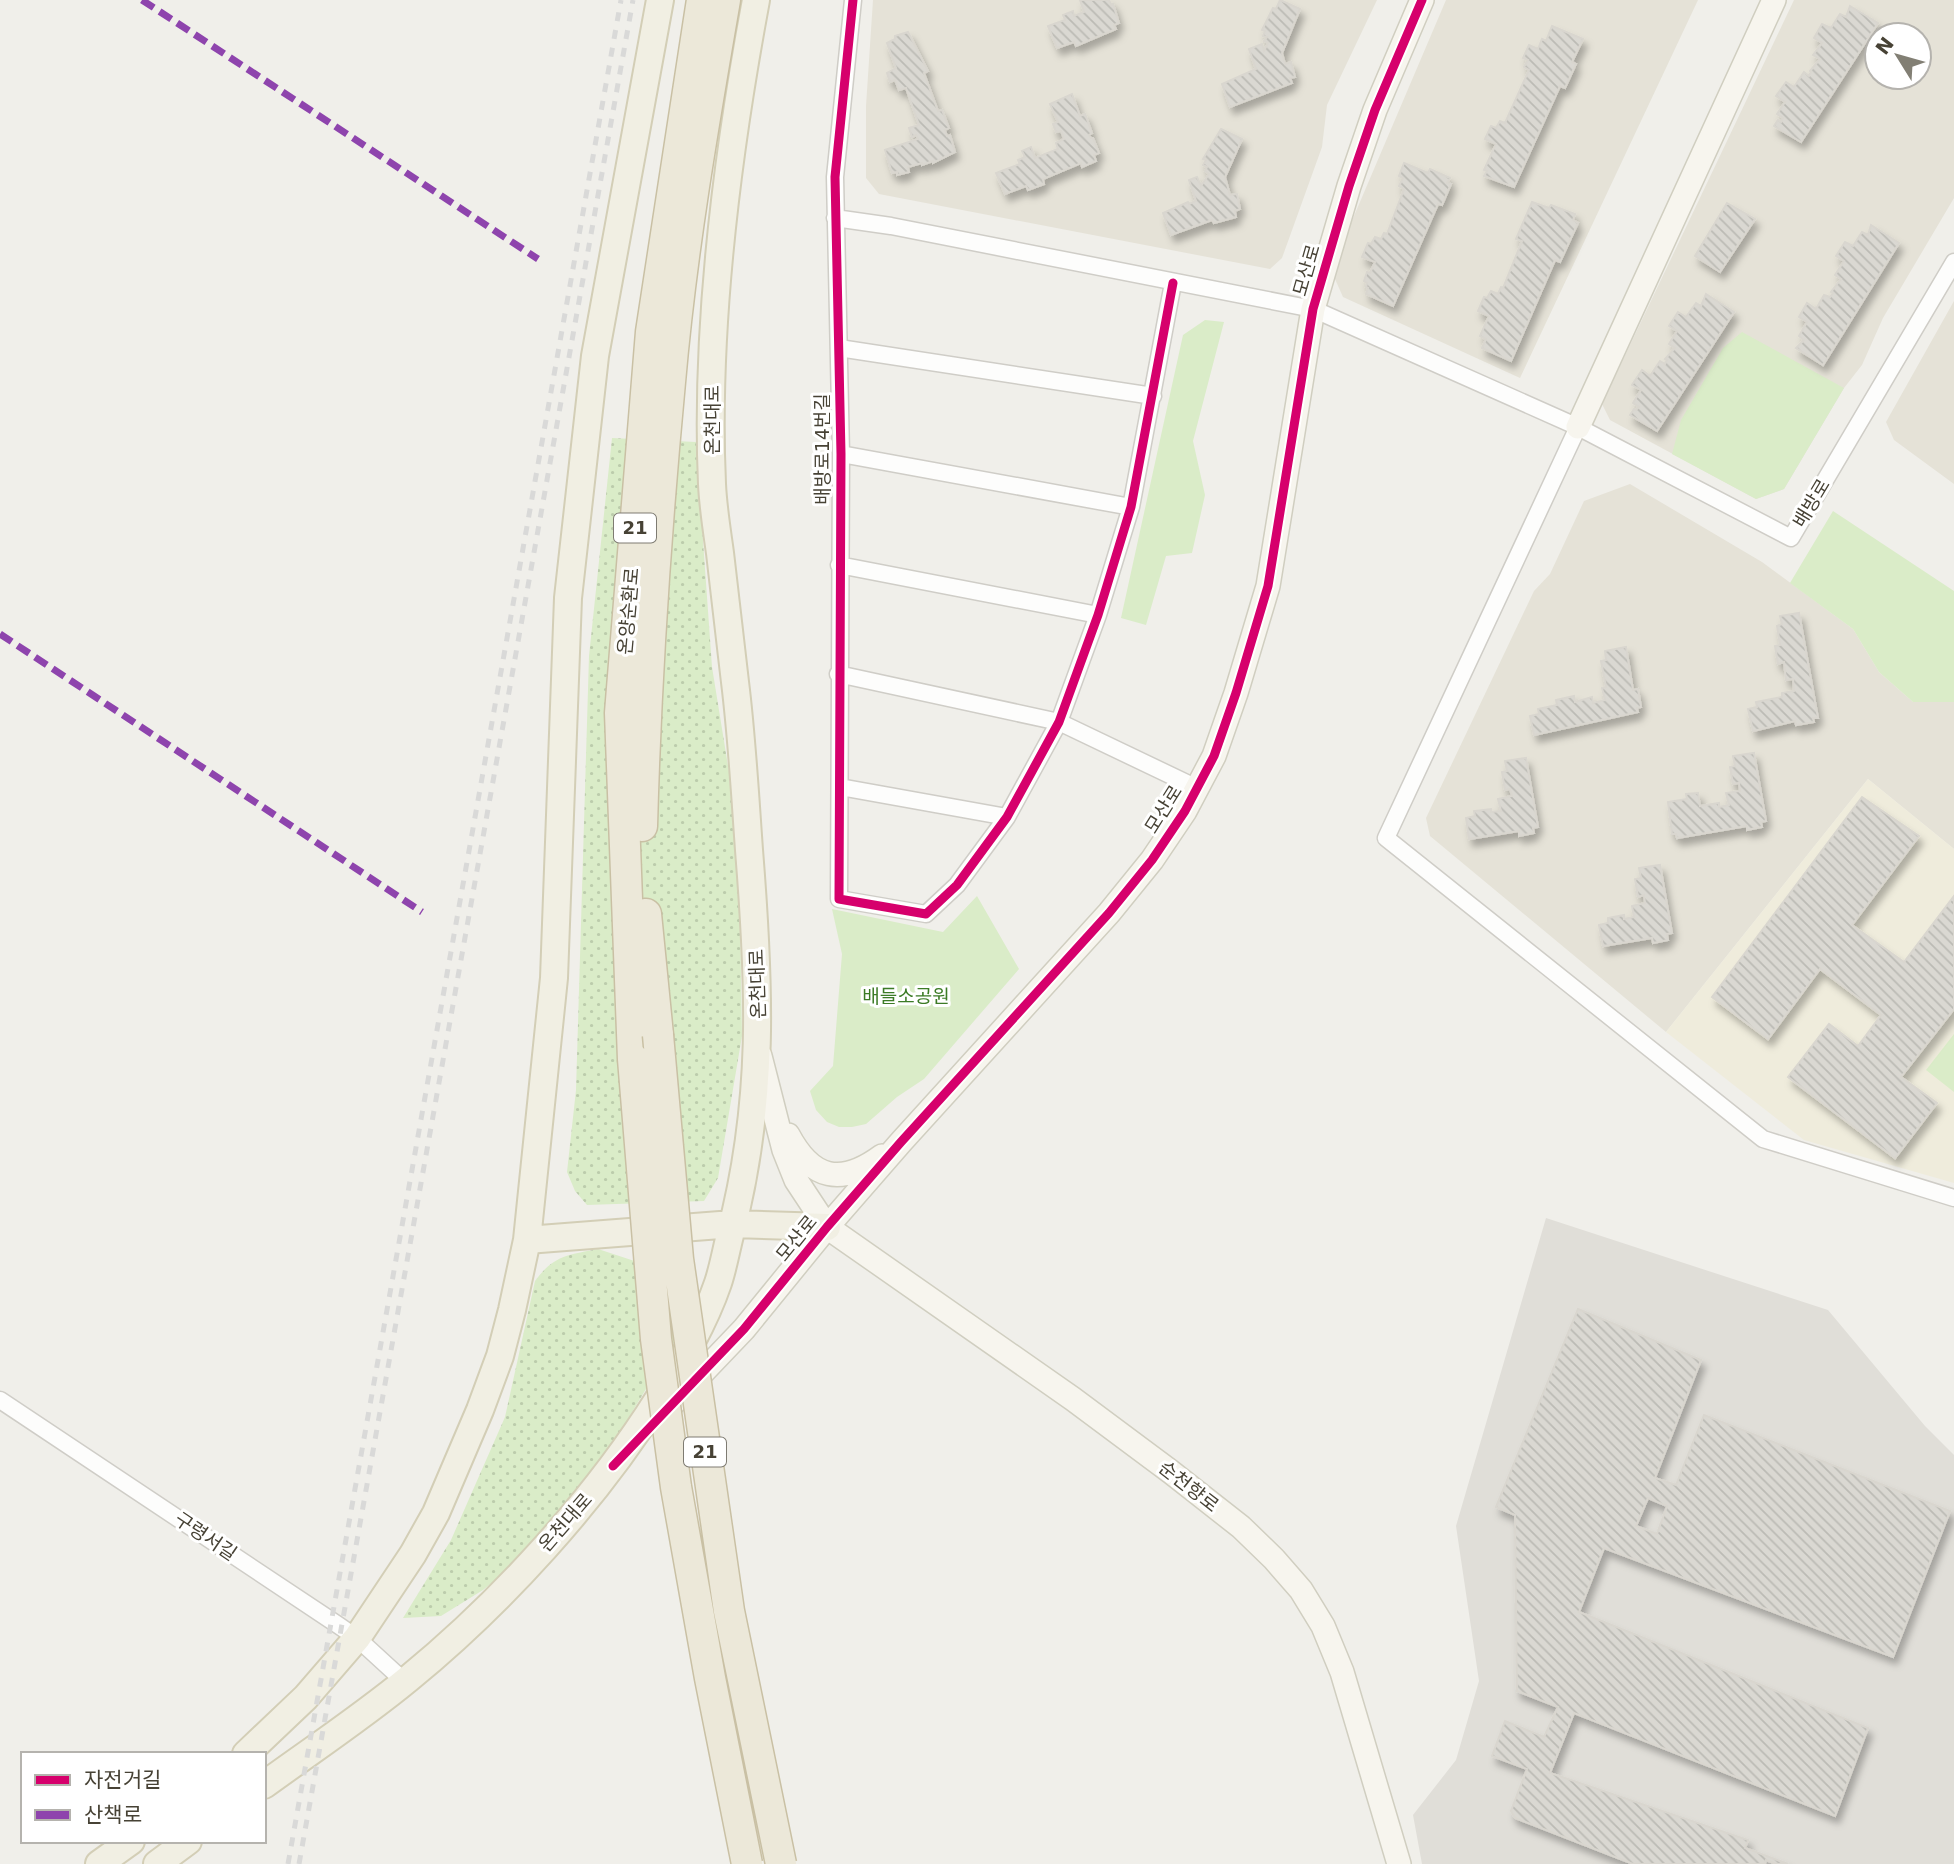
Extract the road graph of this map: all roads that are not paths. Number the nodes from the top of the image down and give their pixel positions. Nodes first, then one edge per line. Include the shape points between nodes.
1 (660, 0) edge
2 (702, 0) edge
3 (725, 0) edge
4 (756, 0) edge
5 (853, 0) edge
6 (1422, 0) edge
7 (1774, 0) edge
8 (835, 218) junction
9 (1954, 262) edge
10 (1173, 283) junction
11 (1313, 309) junction
12 (839, 348) junction
13 (1153, 396) junction
14 (1578, 427) junction
15 (841, 454) junction
16 (1131, 507) junction
17 (839, 565) junction
18 (1098, 615) junction
19 (838, 674) junction
20 (1059, 722) junction
21 (840, 787) junction
22 (1197, 788) junction
23 (1007, 817) junction
24 (758, 1050) junction
25 (775, 1110) junction
26 (901, 1142) junction
27 (1954, 1198) edge
28 (733, 1224) junction
29 (827, 1227) junction
30 (527, 1240) junction
31 (0, 1399) edge
32 (613, 1466) junction
33 (357, 1638) junction
34 (405, 1682) junction
35 (253, 1748) edge
36 (266, 1784) edge
37 (128, 1843) edge
38 (185, 1843) edge
39 (99, 1864) edge
40 (157, 1864) edge
41 (747, 1864) edge
42 (782, 1864) edge
43 (1399, 1864) edge

1 - 30 main road via 594,356 571,571 554,978
2 - 41 highway, 온양순환로 / 21, bridge via 651,332 620,713 633,1059 656,1339 676,1487
3 - 42 highway, 온양순환로 / 21, bridge via 698,157 670,381 645,726 641,871 678,1259 729,1611
4 - 24 main road, 온천대로 via 724,214 711,393 712,488 738,704 757,970
5 - 8 street, 배방로14번길
6 - 11 street, 모산로 via 1375,110
7 - 14 street
8 - 10 street
8 - 12 street, 배방로14번길
9 - 14 street, 배방로 via 1791,538
10 - 11 street
10 - 13 street
11 - 14 street
11 - 22 street, 모산로 via 1268,586 1214,756
12 - 13 street
12 - 15 street, 배방로14번길
13 - 16 street
14 - 27 street via 1386,838 1763,1139
15 - 16 street
15 - 17 street, 배방로14번길
16 - 18 street
17 - 18 street
17 - 19 street, 배방로14번길
18 - 20 street
19 - 20 street
19 - 21 street, 배방로14번길
20 - 22 street
20 - 23 street
21 - 23 street
21 - 23 street, 배방로14번길 via 839,898 926,914 957,885
22 - 26 street, 모산로 via 1152,859 1109,913
24 - 25 street
24 - 28 main road, 온천대로 via 746,1168
25 - 26 street via 790,1139 821,1172 839,1176 870,1164
25 - 29 street via 796,1180
26 - 29 street, 모산로
28 - 29 main road
28 - 30 main road
28 - 32 main road, 온천대로 via 703,1319 678,1367
29 - 32 street, 모산로 via 744,1329
29 - 43 street, 순천향로 via 1095,1415 1231,1519 1274,1559 1323,1626 1342,1672
30 - 33 main road via 500,1356 465,1446 413,1554
31 - 33 street, 구령서길
32 - 34 main road, 온천대로 via 490,1606
33 - 34 street, 구령서길
33 - 35 main road
34 - 36 main road, 온천대로
37 - 39 main road
38 - 40 main road

